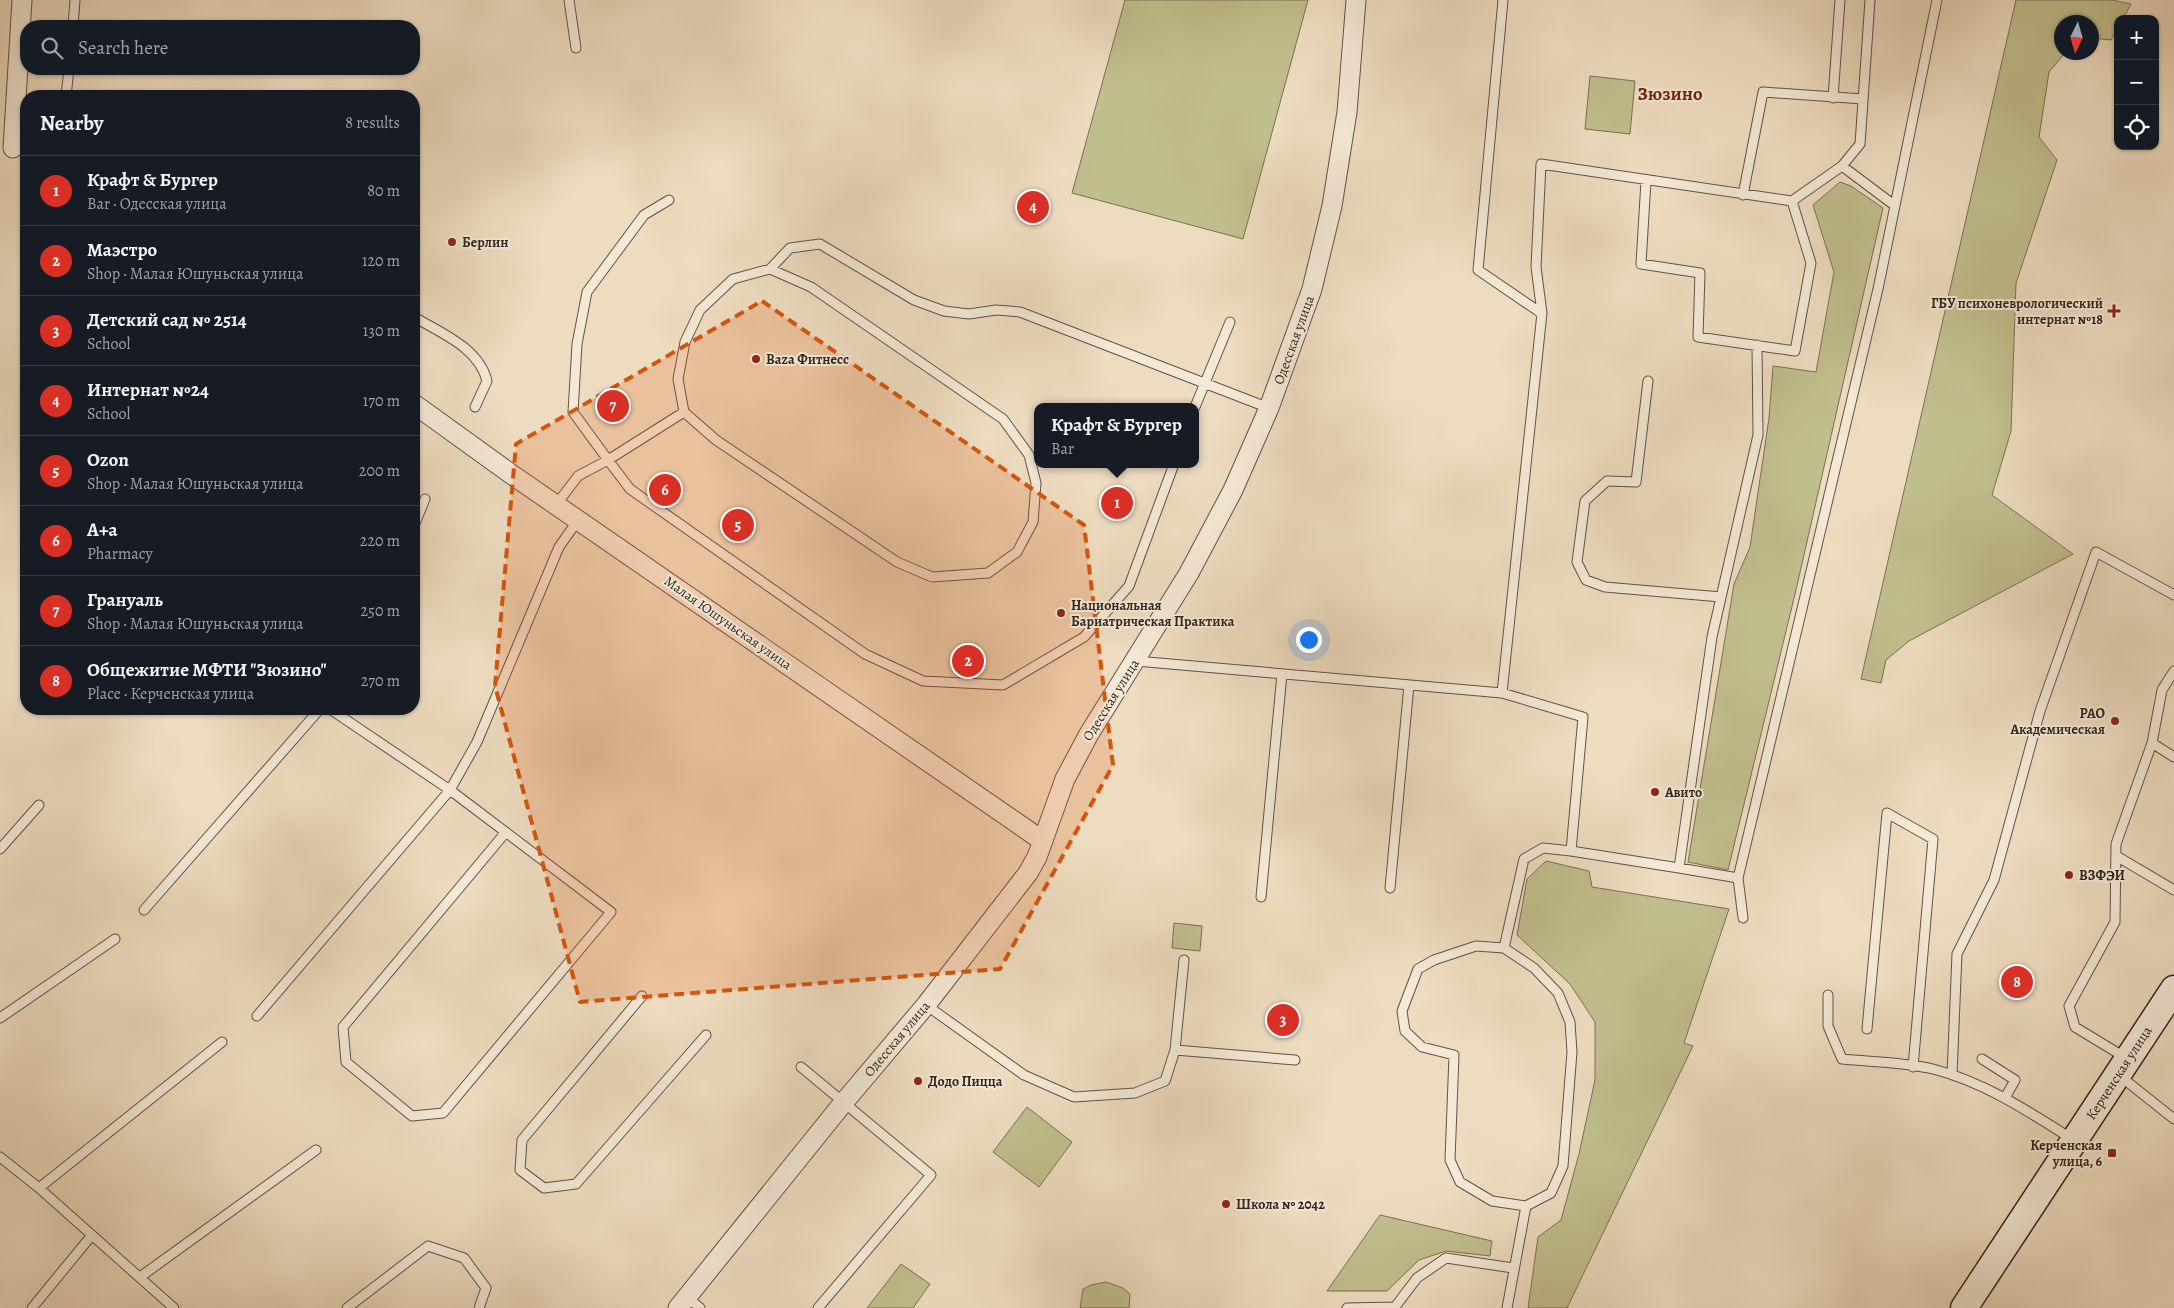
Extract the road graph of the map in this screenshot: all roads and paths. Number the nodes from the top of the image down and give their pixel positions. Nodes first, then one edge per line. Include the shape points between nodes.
1 (22, 0) edge
2 (75, 0) edge
3 (569, 0) edge
4 (1356, 0) edge
5 (1503, 0) edge
6 (1840, 0) edge
7 (1870, 0) edge
8 (1937, 0) edge
9 (21, 20) edge
10 (73, 20) edge
11 (20, 33) edge
12 (576, 48) dead end
13 (68, 75) edge
14 (67, 90) edge
15 (1833, 98) junction
16 (1863, 100) junction
17 (13, 149) edge
18 (1842, 166) junction
19 (1646, 181) junction
20 (1743, 195) junction
21 (670, 200) dead end
22 (1792, 201) junction
23 (1894, 205) junction
24 (770, 268) junction
25 (1541, 313) junction
26 (420, 321) edge
27 (1230, 322) dead end
28 (1757, 345) junction
29 (1648, 381) dead end
30 (1203, 384) junction
31 (1196, 403) edge
32 (475, 407) dead end
33 (420, 408) edge
34 (1269, 408) junction
35 (684, 412) junction
36 (608, 460) junction
37 (1173, 468) edge
38 (425, 499) dead end
39 (556, 505) junction
40 (420, 511) edge
41 (578, 520) junction
42 (2174, 595) edge
43 (1721, 597) junction
44 (1136, 661) junction
45 (2174, 671) edge
46 (1282, 674) junction
47 (1409, 685) junction
48 (1502, 693) junction
49 (315, 715) edge
50 (339, 715) edge
51 (2152, 742) junction
52 (2174, 757) edge
53 (450, 790) junction
54 (39, 805) dead end
55 (506, 832) junction
56 (1043, 840) junction
57 (0, 850) edge
58 (1571, 851) junction
59 (2118, 857) junction
60 (1679, 868) junction
61 (1738, 878) junction
62 (1390, 888) dead end
63 (2174, 890) edge
64 (1261, 897) dead end
65 (144, 910) dead end
66 (1743, 918) dead end
67 (115, 939) dead end
68 (1504, 948) junction
69 (1184, 960) dead end
70 (2174, 988) edge
71 (1828, 995) dead end
72 (642, 996) dead end
73 (926, 1005) junction
74 (257, 1016) dead end
75 (0, 1018) edge
76 (1867, 1029) dead end
77 (706, 1035) dead end
78 (222, 1042) dead end
79 (1175, 1050) junction
80 (1982, 1059) dead end
81 (1296, 1060) dead end
82 (801, 1066) dead end
83 (1913, 1066) junction
84 (2123, 1067) junction
85 (1952, 1075) junction
86 (2005, 1098) junction
87 (844, 1102) junction
88 (2174, 1119) edge
89 (2074, 1140) junction
90 (316, 1150) dead end
91 (0, 1157) edge
92 (39, 1188) junction
93 (1526, 1206) junction
94 (92, 1235) junction
95 (1513, 1268) junction
96 (140, 1277) junction
97 (688, 1304) edge
98 (32, 1308) edge
99 (174, 1308) edge
100 (347, 1308) edge
101 (479, 1308) edge
102 (818, 1308) edge
103 (1347, 1308) edge
104 (1507, 1308) edge
105 (1964, 1308) edge

1 - 9 street
2 - 10 lane
3 - 12 lane
4 - 34 street, Одесская улица via 1347,112 1332,206 1312,289
5 - 25 lane via 1478,270
6 - 15 lane
7 - 16 lane
8 - 23 lane
11 - 17 street
13 - 14 lane
15 - 16 lane
15 - 20 lane via 1763,92
16 - 18 lane via 1860,144
18 - 22 lane
18 - 23 lane
19 - 20 lane
19 - 25 lane via 1541,164 1536,267
19 - 28 lane via 1641,264 1700,273 1698,337
20 - 22 lane
21 - 36 lane via 644,216 587,292 577,344 573,412
22 - 28 lane via 1811,263 1796,351
23 - 61 lane via 1878,288
24 - 30 lane via 790,248 820,244 914,300 944,311 1020,312
24 - 35 lane via 734,279 700,310 685,342 678,379
24 - 35 lane via 811,287 1003,419 1029,455 1036,482 1033,522 1017,552 988,573 932,577 897,562 716,440
25 - 48 lane
26 - 32 lane via 474,356 484,368 487,381
27 - 30 lane
28 - 43 lane via 1758,435
29 - 43 lane via 1636,482 1607,481 1585,501 1577,562 1586,580 1605,587
30 - 31 lane
30 - 34 lane
33 - 39 street, Малая Юшуньская улица
34 - 44 street, Одесская улица via 1207,540
35 - 36 lane
36 - 37 lane via 630,489 865,654 923,681 1003,685 1084,637 1129,586
36 - 39 lane via 578,476
38 - 40 lane
39 - 41 street, Малая Юшуньская улица
41 - 53 lane via 559,547 478,742
41 - 56 street, Малая Юшуньская улица
42 - 85 lane via 2096,552 2040,711 1994,880 1957,954
43 - 60 lane via 1712,637
44 - 46 lane
44 - 56 street, Одесская улица via 1089,734 1065,779
45 - 51 lane via 2162,690
46 - 47 lane
46 - 64 lane
47 - 48 lane
47 - 62 lane
48 - 58 lane via 1583,717
49 - 65 lane
50 - 53 lane
51 - 52 lane
51 - 59 lane via 2116,844
53 - 55 lane
53 - 74 lane
54 - 57 lane
55 - 55 lane via 343,1027 346,1062 412,1116 443,1113 611,912
56 - 73 street, Одесская улица via 1028,873
58 - 60 lane
58 - 68 lane via 1543,848 1524,859
59 - 63 lane
59 - 84 lane via 2115,922 2069,1006 2075,1027
60 - 61 lane
61 - 66 lane
67 - 75 lane
68 - 93 lane via 1534,968 1558,993 1570,1022 1572,1052 1563,1166 1551,1193
68 - 93 lane via 1476,946 1418,969 1402,1011 1405,1031 1422,1047 1454,1055 1450,1160 1460,1182 1492,1201
69 - 79 lane
70 - 84 street, Керченская улица
71 - 83 lane via 1828,1026 1842,1059
72 - 77 lane via 522,1140 520,1170 544,1188 576,1184
73 - 79 lane via 1024,1075 1074,1097 1135,1093 1165,1081
73 - 87 street, Одесская улица
76 - 83 lane via 1887,813 1934,839
78 - 92 lane
79 - 81 lane
80 - 86 lane via 2015,1080
82 - 87 lane
83 - 85 lane
84 - 88 lane
84 - 89 street, Керченская улица
85 - 86 lane
86 - 89 lane
87 - 97 street, Одесская улица
87 - 102 lane via 931,1175
89 - 105 street, Керченская улица
90 - 96 lane
91 - 92 lane
92 - 94 lane
93 - 95 lane
94 - 96 lane
94 - 98 lane
95 - 103 lane via 1446,1258 1417,1278 1395,1307
95 - 104 lane
96 - 99 lane
100 - 101 lane via 428,1246 464,1258 486,1288

